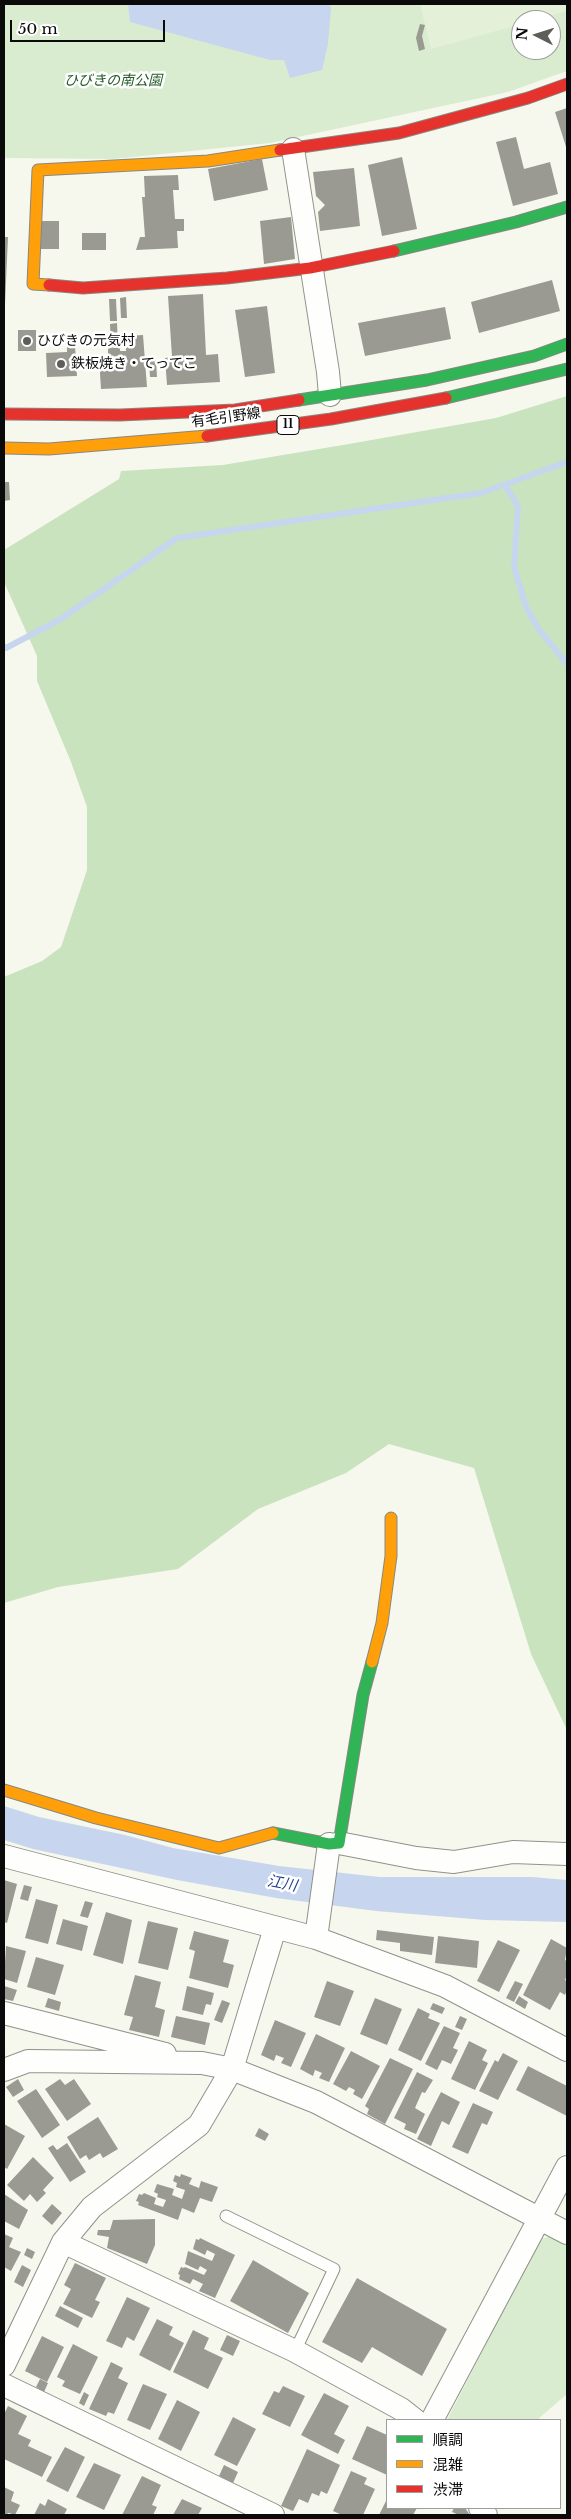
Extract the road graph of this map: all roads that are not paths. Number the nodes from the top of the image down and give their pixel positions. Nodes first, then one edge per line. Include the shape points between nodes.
1 (567, 84) edge
2 (293, 149) junction
3 (567, 207) edge
4 (310, 268) junction
5 (567, 344) edge
6 (567, 369) edge
7 (330, 395) junction
8 (4, 414) edge
9 (4, 448) edge
10 (391, 1518) dead end
11 (4, 1790) edge
12 (334, 1843) junction
13 (567, 1854) edge
14 (4, 1856) edge
15 (275, 1928) junction
16 (316, 1938) junction
17 (4, 2013) edge
18 (567, 2050) edge
19 (202, 2063) junction
20 (232, 2069) junction
21 (4, 2070) edge
22 (567, 2167) edge
23 (226, 2216) dead end
24 (539, 2218) junction
25 (567, 2233) edge
26 (63, 2242) junction
27 (295, 2351) junction
28 (4, 2365) edge
29 (4, 2385) edge
30 (414, 2419) edge
31 (433, 2419) edge
32 (273, 2515) edge

1 - 2 street via 528,98 399,133
2 - 4 street
2 - 4 street via 208,161 38,170 33,284 83,288
3 - 4 street via 402,250
4 - 7 street
5 - 7 street, 有毛引野線 / 11 via 534,356 427,380
6 - 9 street, 有毛引野線 / 11 via 468,394 312,422 195,438 49,449
7 - 8 street, 有毛引野線 / 11 via 235,410 120,415
10 - 12 street via 391,1556 382,1623 363,1695
11 - 12 street via 96,1818 219,1848 275,1832
12 - 13 street via 454,1862 513,1852
12 - 16 street
14 - 15 street
15 - 16 street
15 - 20 street
16 - 18 street via 445,1986
17 - 19 street
19 - 20 street
19 - 21 street via 28,2061
20 - 24 street via 316,2102
20 - 26 street via 200,2125 92,2206
22 - 24 street
23 - 27 lane via 334,2269
24 - 25 street
24 - 31 street
26 - 27 street
26 - 28 street
27 - 30 street
29 - 32 street

